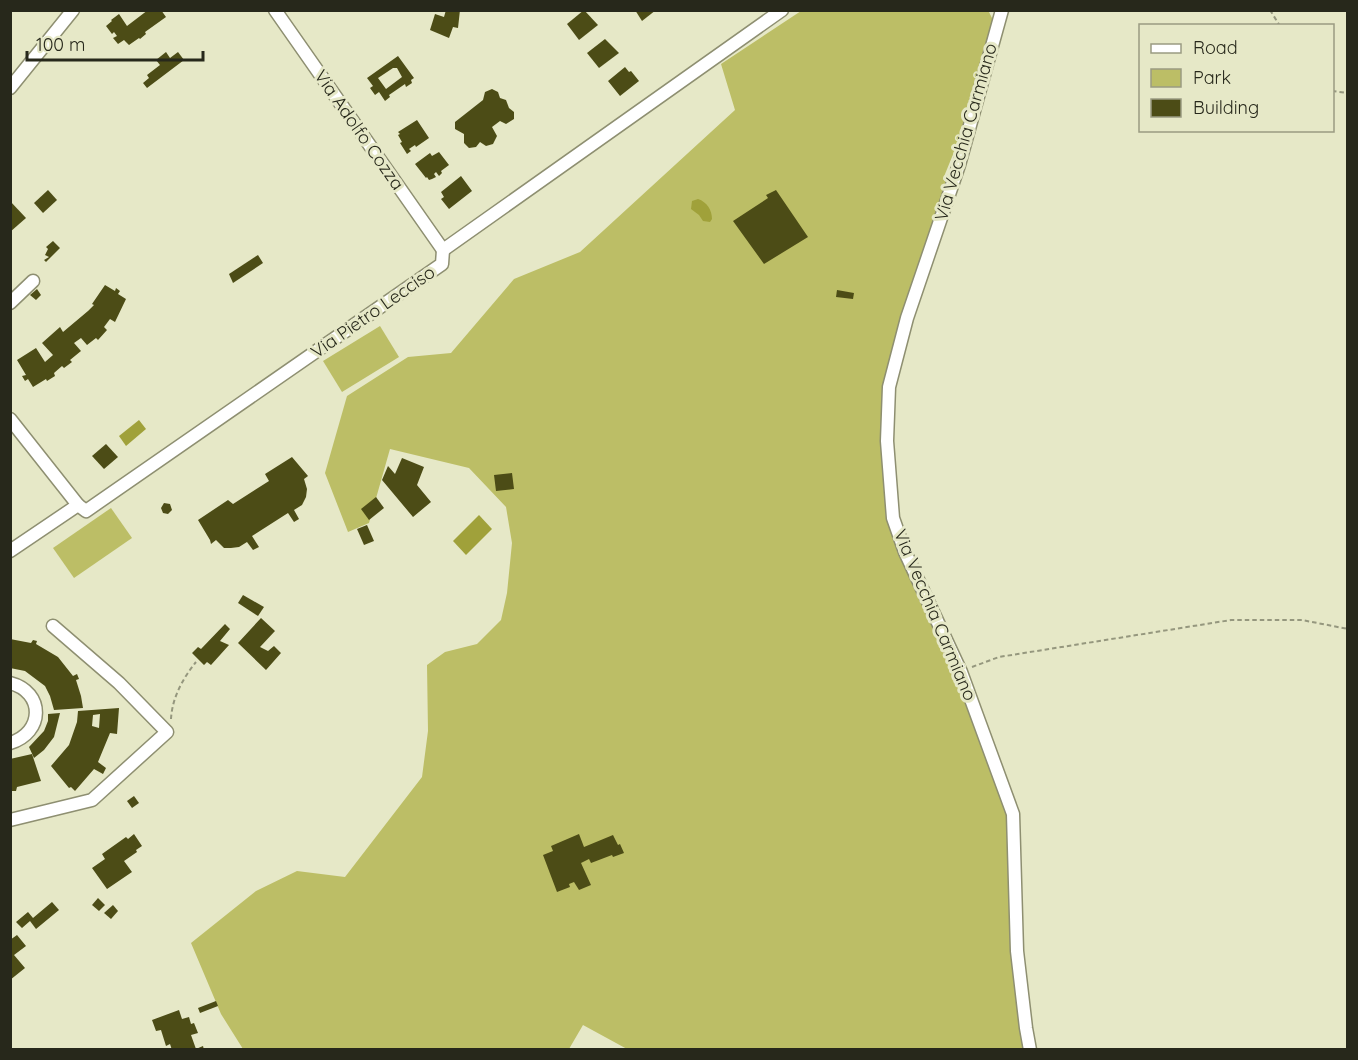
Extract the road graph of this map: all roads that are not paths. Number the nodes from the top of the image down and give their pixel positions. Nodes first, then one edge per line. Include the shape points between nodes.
1 (73, 10) edge
2 (275, 10) edge
3 (782, 10) edge
4 (1002, 10) edge
5 (10, 88) edge
6 (443, 250) junction
7 (33, 281) dead end
8 (10, 303) edge
9 (10, 419) edge
10 (78, 505) junction
11 (10, 551) edge
12 (53, 626) dead end
13 (10, 683) edge
14 (10, 743) edge
15 (10, 820) edge
16 (1030, 1050) edge

1 - 5 street
2 - 6 street, Via Adolfo Cozza
3 - 6 street, Via Pietro Lecciso
4 - 16 street, Via Vecchia Carmiano via 959,165 907,318 889,387 887,441 893,518 961,672 1013,814 1017,951
6 - 10 street, Via Pietro Lecciso via 442,264 86,511
7 - 8 street
9 - 10 street
10 - 11 street, Via Pietro Lecciso
12 - 15 street via 119,683 167,732 92,800
13 - 14 street via 26,690 36,716 28,734

